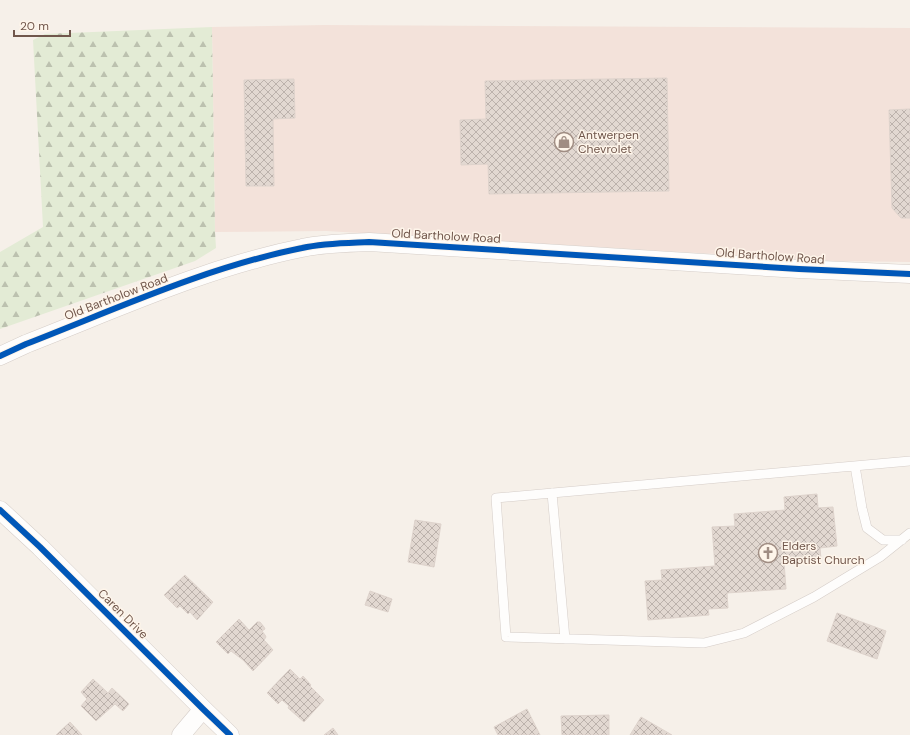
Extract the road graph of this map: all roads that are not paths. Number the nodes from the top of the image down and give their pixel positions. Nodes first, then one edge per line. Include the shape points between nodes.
1 (910, 274) edge
2 (0, 356) edge
3 (910, 461) edge
4 (855, 466) junction
5 (552, 493) junction
6 (0, 510) edge
7 (910, 533) edge
8 (902, 540) junction
9 (565, 639) junction
10 (203, 710) junction
11 (181, 735) edge
12 (230, 735) edge

1 - 2 street, Old Bartholow Road via 368,242 329,244 232,265
3 - 4 lane
4 - 5 lane
4 - 8 lane via 867,528 883,540
5 - 9 lane
5 - 9 lane via 496,498 506,636
6 - 10 street, Caren Drive
7 - 8 lane
8 - 9 lane via 880,557 821,593 744,633 704,643
10 - 11 street
10 - 12 street, Caren Drive

